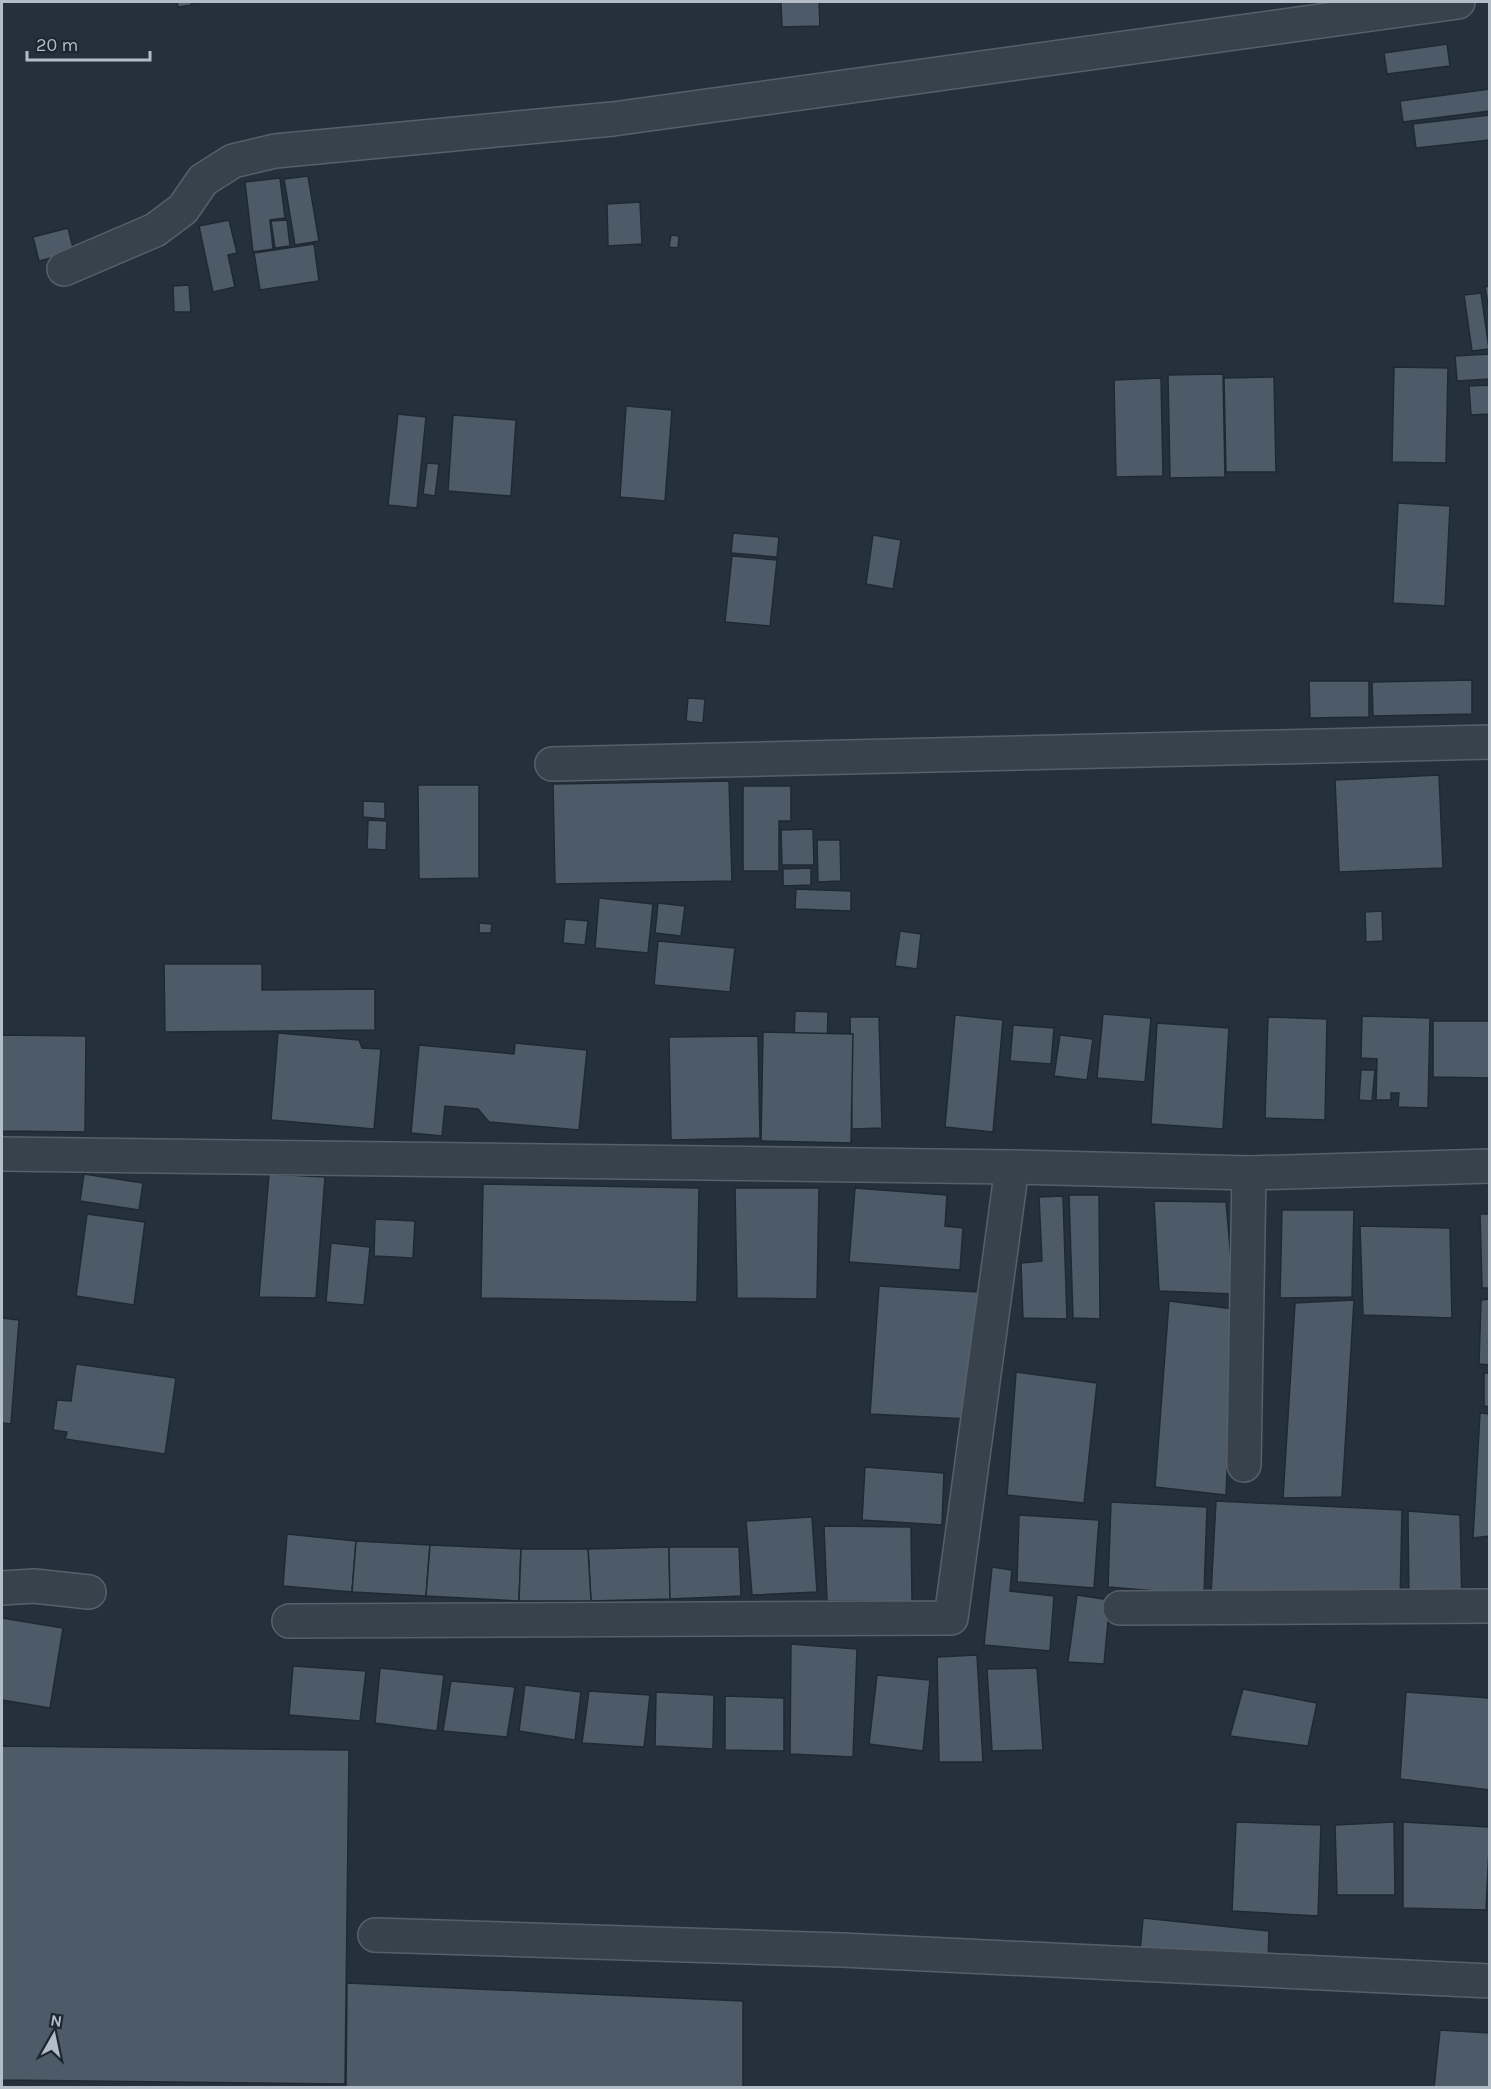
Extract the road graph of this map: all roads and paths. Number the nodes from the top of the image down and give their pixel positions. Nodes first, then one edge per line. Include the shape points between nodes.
1 (1458, 2) edge
2 (64, 269) dead end
3 (1490, 742) edge
4 (552, 764) dead end
5 (2, 1154) edge
6 (1490, 1166) edge
7 (1012, 1167) junction
8 (1249, 1173) junction
9 (1244, 1465) dead end
10 (2, 1588) edge
11 (89, 1592) dead end
12 (1490, 1606) edge
13 (1120, 1608) dead end
14 (290, 1621) dead end
15 (375, 1935) dead end
16 (1490, 1981) edge

1 - 2 street via 613,119 275,151 232,161 203,180 183,209 154,230
3 - 4 street
5 - 7 street
6 - 8 street
7 - 8 street
7 - 14 street via 951,1618
8 - 9 street
10 - 11 street via 34,1586
12 - 13 street
15 - 16 street via 842,1950

